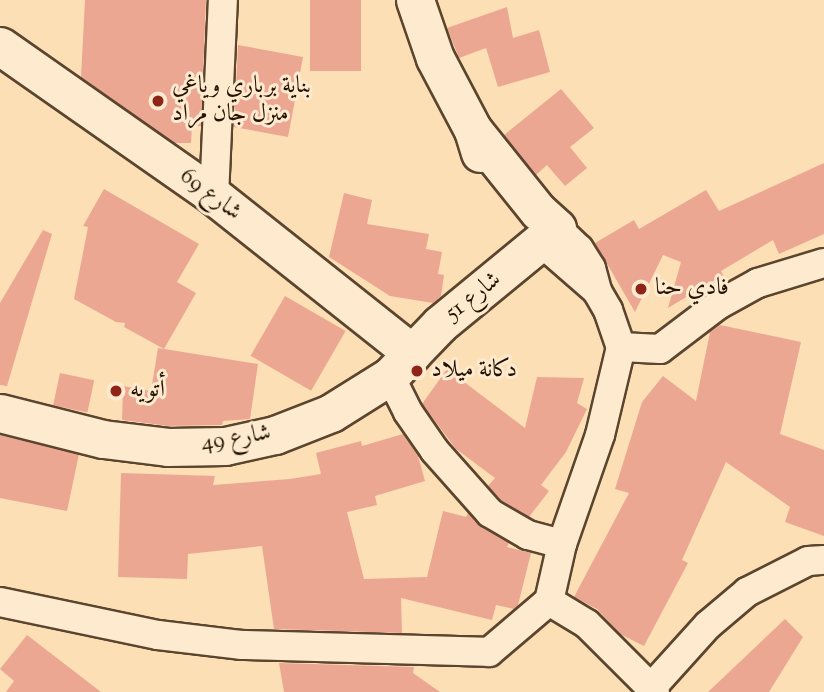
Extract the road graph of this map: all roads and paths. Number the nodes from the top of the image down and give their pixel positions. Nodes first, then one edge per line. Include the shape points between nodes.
1 (223, 0) edge
2 (415, 0) edge
3 (0, 46) edge
4 (214, 196) junction
5 (540, 227) junction
6 (824, 263) edge
7 (440, 324) joint
8 (621, 348) junction
9 (401, 364) junction
10 (0, 413) edge
11 (562, 544) junction
12 (824, 560) edge
13 (549, 601) junction
14 (0, 602) edge
15 (653, 690) edge

1 - 4 street
2 - 5 street via 435,58 473,130
3 - 4 street, شارع 69
4 - 9 street, شارع 69
5 - 7 street, شارع 51
5 - 8 street via 579,250 591,268
6 - 8 street via 758,283 718,305 660,349
7 - 9 street, شارع 49
8 - 11 street via 600,436
9 - 10 street, شارع 49 via 331,413 275,435 225,446 168,447 103,439
9 - 11 street via 408,411 435,451 489,513 527,535
11 - 13 street
12 - 15 street via 808,561 747,592 708,625
13 - 14 street via 489,652 242,645 159,635
13 - 15 street via 587,624

